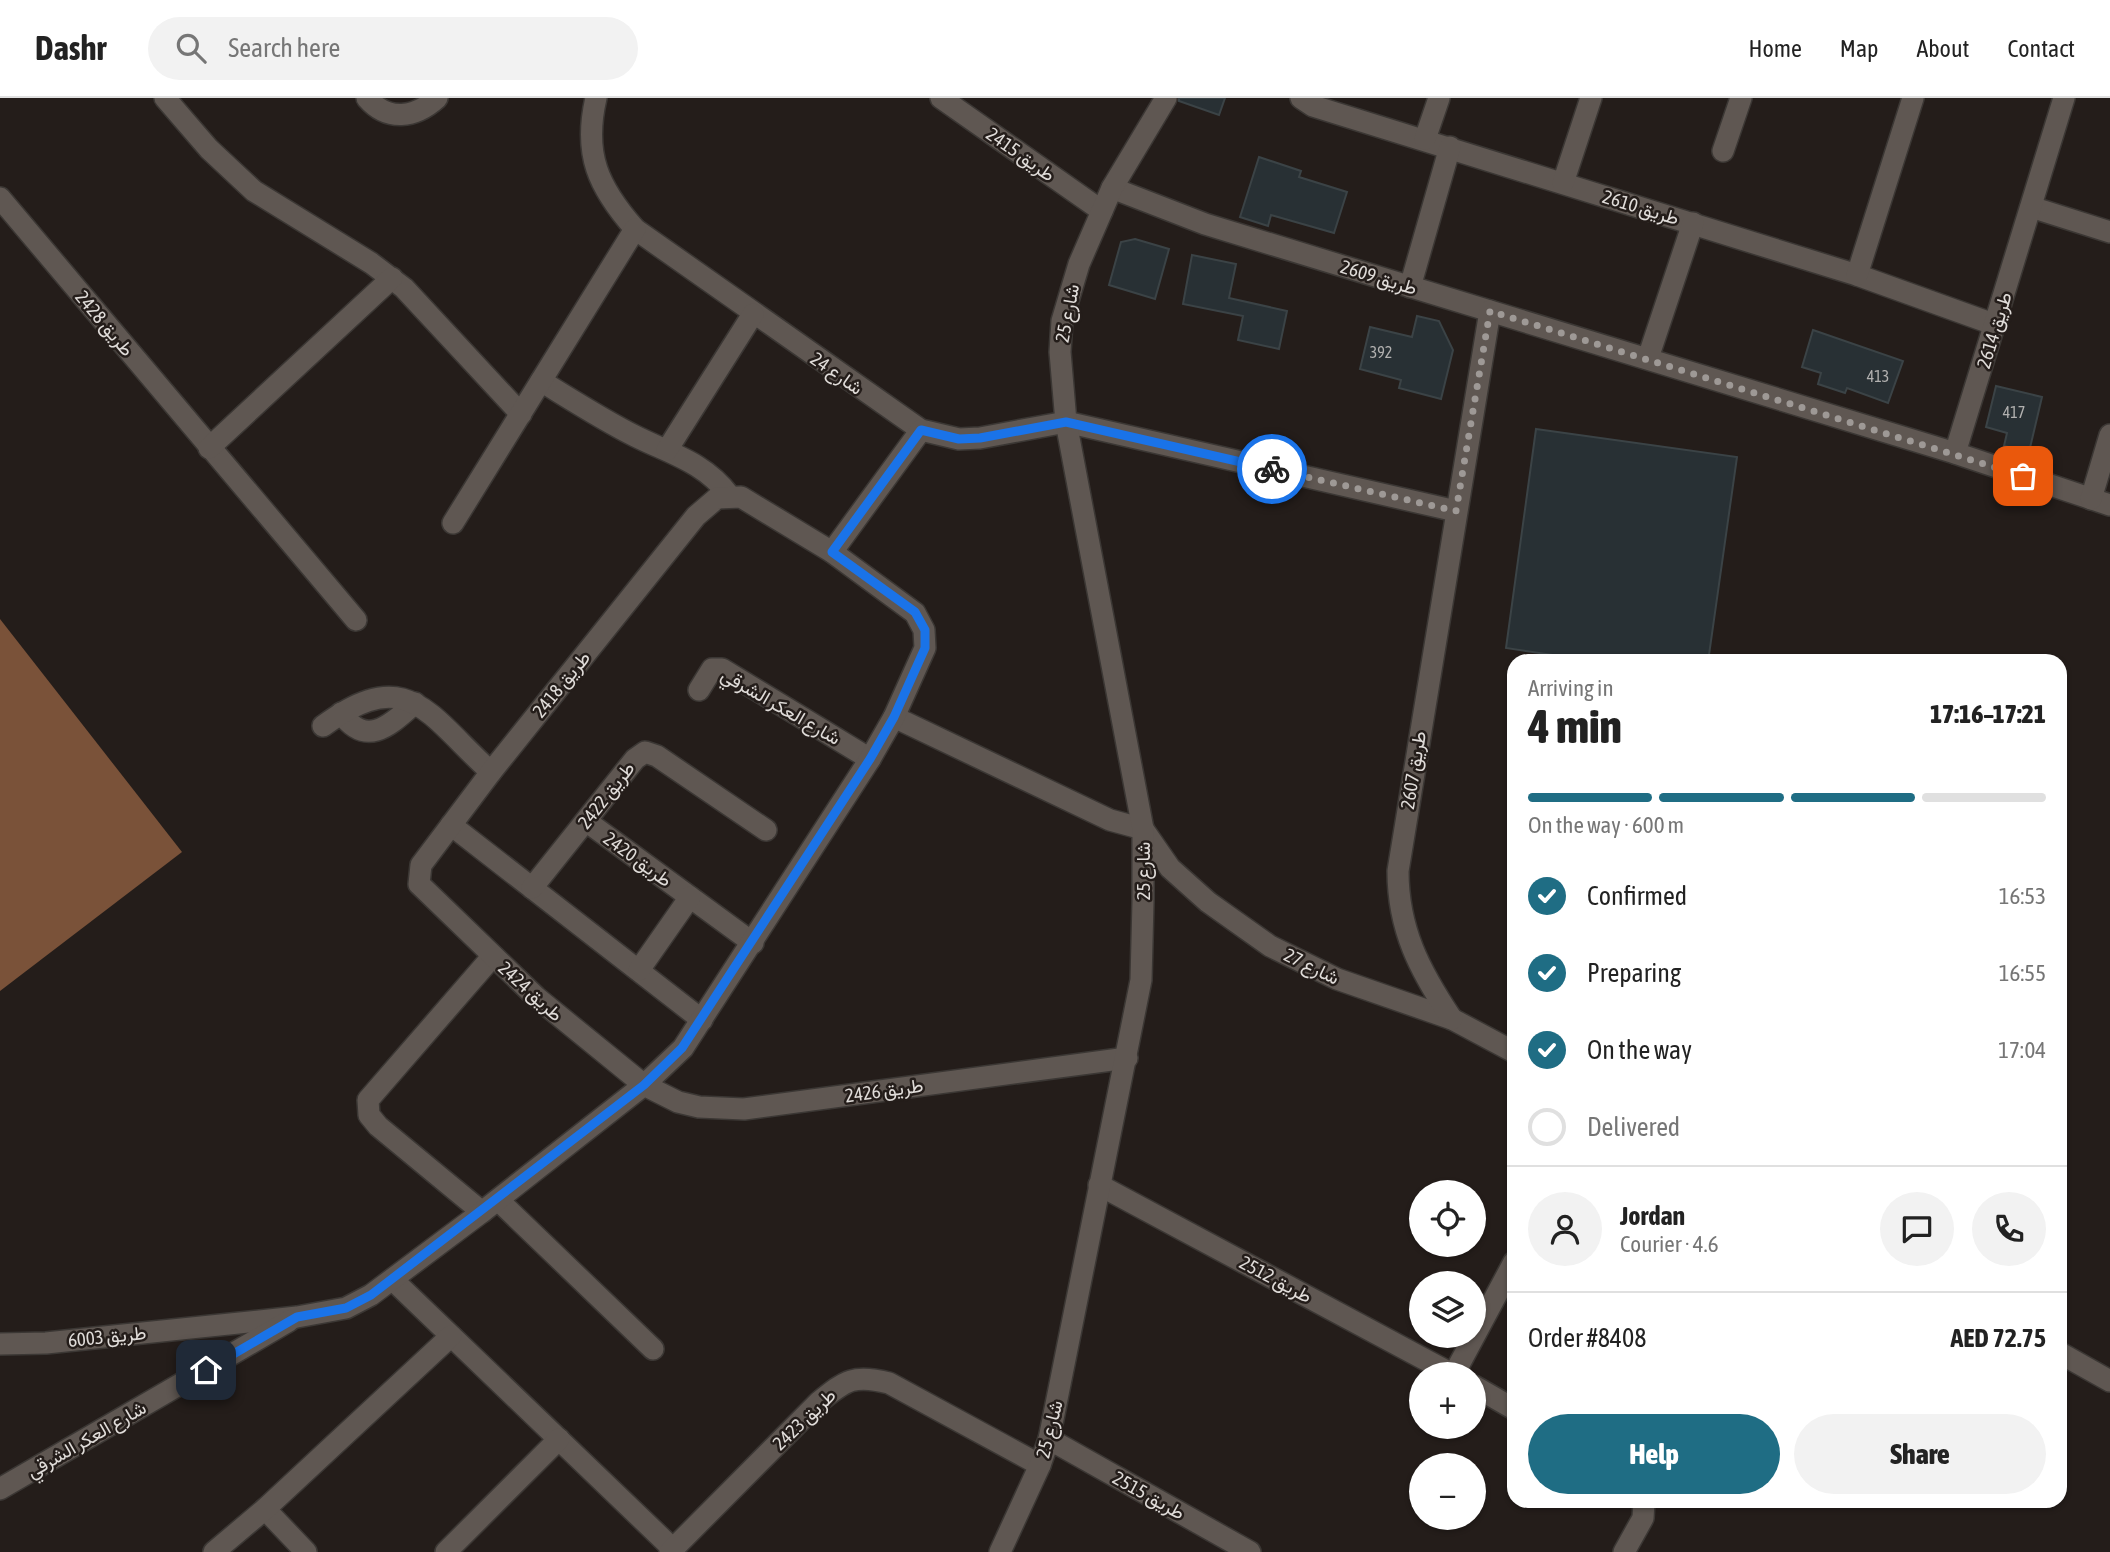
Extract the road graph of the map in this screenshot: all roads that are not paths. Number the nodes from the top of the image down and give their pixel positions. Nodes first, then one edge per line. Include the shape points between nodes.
1 (164, 98) edge
2 (367, 98) edge
3 (437, 98) edge
4 (596, 98) edge
5 (941, 98) edge
6 (1166, 98) edge
7 (1301, 98) edge
8 (1439, 98) edge
9 (1591, 98) edge
10 (1741, 98) edge
11 (1913, 98) edge
12 (2064, 98) edge
13 (1425, 139) junction
14 (1450, 147) junction
15 (1723, 151) dead end
16 (1563, 183) junction
17 (1112, 188) junction
18 (0, 198) edge
19 (2031, 207) junction
20 (1102, 211) junction
21 (1693, 223) junction
22 (635, 229) junction
23 (2110, 232) edge
24 (1857, 275) junction
25 (392, 278) junction
26 (1410, 287) junction
27 (1490, 311) junction
28 (753, 314) junction
29 (1996, 324) junction
30 (1648, 358) junction
31 (541, 382) junction
32 (521, 414) junction
33 (1066, 422) junction
34 (921, 430) junction
35 (2110, 435) edge
36 (209, 448) junction
37 (667, 450) junction
38 (1955, 453) junction
39 (729, 495) junction
40 (2100, 502) edge
41 (1456, 511) junction
42 (453, 523) dead end
43 (832, 552) junction
44 (356, 620) dead end
45 (699, 690) dead end
46 (415, 703) junction
47 (341, 713) junction
48 (894, 717) junction
49 (323, 726) dead end
50 (870, 759) junction
51 (491, 772) junction
52 (586, 821) junction
53 (451, 825) junction
54 (1143, 829) junction
55 (766, 830) dead end
56 (532, 888) junction
57 (424, 890) joint
58 (690, 897) junction
59 (753, 943) junction
60 (492, 957) junction
61 (639, 970) junction
62 (1452, 1018) junction
63 (702, 1020) junction
64 (1507, 1048) edge
65 (1127, 1058) junction
66 (644, 1085) junction
67 (1099, 1185) junction
68 (490, 1206) junction
69 (1507, 1275) edge
70 (393, 1280) junction
71 (297, 1317) junction
72 (451, 1336) junction
73 (0, 1344) edge
74 (653, 1349) dead end
75 (2067, 1357) edge
76 (1431, 1362) edge
77 (1460, 1362) edge
78 (2110, 1381) edge
79 (1486, 1393) edge
80 (1507, 1405) edge
81 (1049, 1439) junction
82 (559, 1440) junction
83 (1040, 1465) junction
84 (0, 1489) edge
85 (1646, 1508) edge
86 (265, 1509) junction
87 (671, 1550) edge
88 (214, 1552) edge
89 (306, 1552) edge
90 (446, 1552) edge
91 (1000, 1552) edge
92 (1250, 1552) edge
93 (1624, 1552) edge

1 - 25 street via 254,191
2 - 3 street via 380,110 401,115 421,110
4 - 22 street, شارع 24 via 591,147 597,175 610,201
5 - 20 street, طريق 2415
6 - 17 street
7 - 13 street, طريق 2610 via 1313,106
8 - 13 street
9 - 16 street
10 - 15 street
11 - 24 street
12 - 19 street, طريق 2614
13 - 14 street, طريق 2610
14 - 16 street, طريق 2610
14 - 26 street
16 - 21 street, طريق 2610
17 - 20 street, شارع 25
17 - 26 street, طريق 2609 via 1205,224
18 - 36 street, طريق 2428
19 - 23 street
19 - 29 street, طريق 2614
20 - 33 street, شارع 25 via 1072,283 1062,321
21 - 24 street, طريق 2610
21 - 30 street
22 - 28 street, شارع 24
22 - 31 street
24 - 29 street, طريق 2610
25 - 32 street
25 - 36 street
26 - 27 street, طريق 2609
27 - 30 street, طريق 2609
27 - 41 street, طريق 2607
28 - 34 street, شارع 24
28 - 37 street
29 - 38 street, طريق 2614
30 - 38 street, طريق 2609
31 - 32 street
31 - 37 street
32 - 42 street
33 - 34 street, شارع 24 via 980,438 959,439
33 - 41 street
33 - 54 street, شارع 25
34 - 43 street
35 - 40 street
36 - 44 street, طريق 2428
37 - 39 street via 706,470
38 - 40 street, طريق 2609
39 - 43 street via 752,503
39 - 51 street, طريق 2418 via 707,504 696,516
41 - 62 street, طريق 2607 via 1400,851 1398,891 1411,949
43 - 48 street via 915,612 925,630 925,648
45 - 50 street, شارع العكر الشرقي via 712,669 722,669
46 - 47 street via 383,696
46 - 47 street via 388,726 371,731 353,726
46 - 51 street
47 - 49 street
48 - 50 street, شارع العكر الشرقي
48 - 54 street via 1110,820
50 - 59 street, شارع العكر الشرقي
51 - 53 street, طريق 2418
52 - 55 street, طريق 2422 via 645,752
52 - 56 street, طريق 2422
52 - 58 street, طريق 2420
53 - 56 street
53 - 57 street, طريق 2418 via 421,865 418,877
54 - 62 street, شارع 27 via 1170,869 1270,946 1337,979
54 - 65 street, شارع 25 via 1141,980
56 - 61 street
57 - 60 street, طريق 2424
58 - 59 street, طريق 2420
58 - 61 street, طريق 2420
59 - 63 street, شارع العكر الشرقي
60 - 66 street, طريق 2424
60 - 68 street via 368,1100 369,1115 378,1126
61 - 63 street
62 - 64 street, شارع 27
63 - 66 street, شارع العكر الشرقي via 671,1061
65 - 66 street, طريق 2426 via 744,1109 678,1102
65 - 67 street, شارع 25
66 - 68 street, شارع العكر الشرقي
67 - 76 street, طريق 2512
67 - 81 street, شارع 25
68 - 70 street, شارع العكر الشرقي
68 - 74 street
69 - 77 street, طريق 2512
70 - 71 street, شارع العكر الشرقي via 346,1308
70 - 72 street
71 - 73 street, طريق 6003
71 - 84 street, شارع العكر الشرقي
72 - 82 street
72 - 86 street
75 - 78 street
79 - 80 street
81 - 83 street, شارع 25
81 - 92 street, طريق 2515
82 - 87 street
82 - 90 street
83 - 87 street, طريق 2423 via 889,1383 866,1377 844,1381
83 - 91 street, شارع 25
85 - 93 street
86 - 88 street
86 - 89 street

